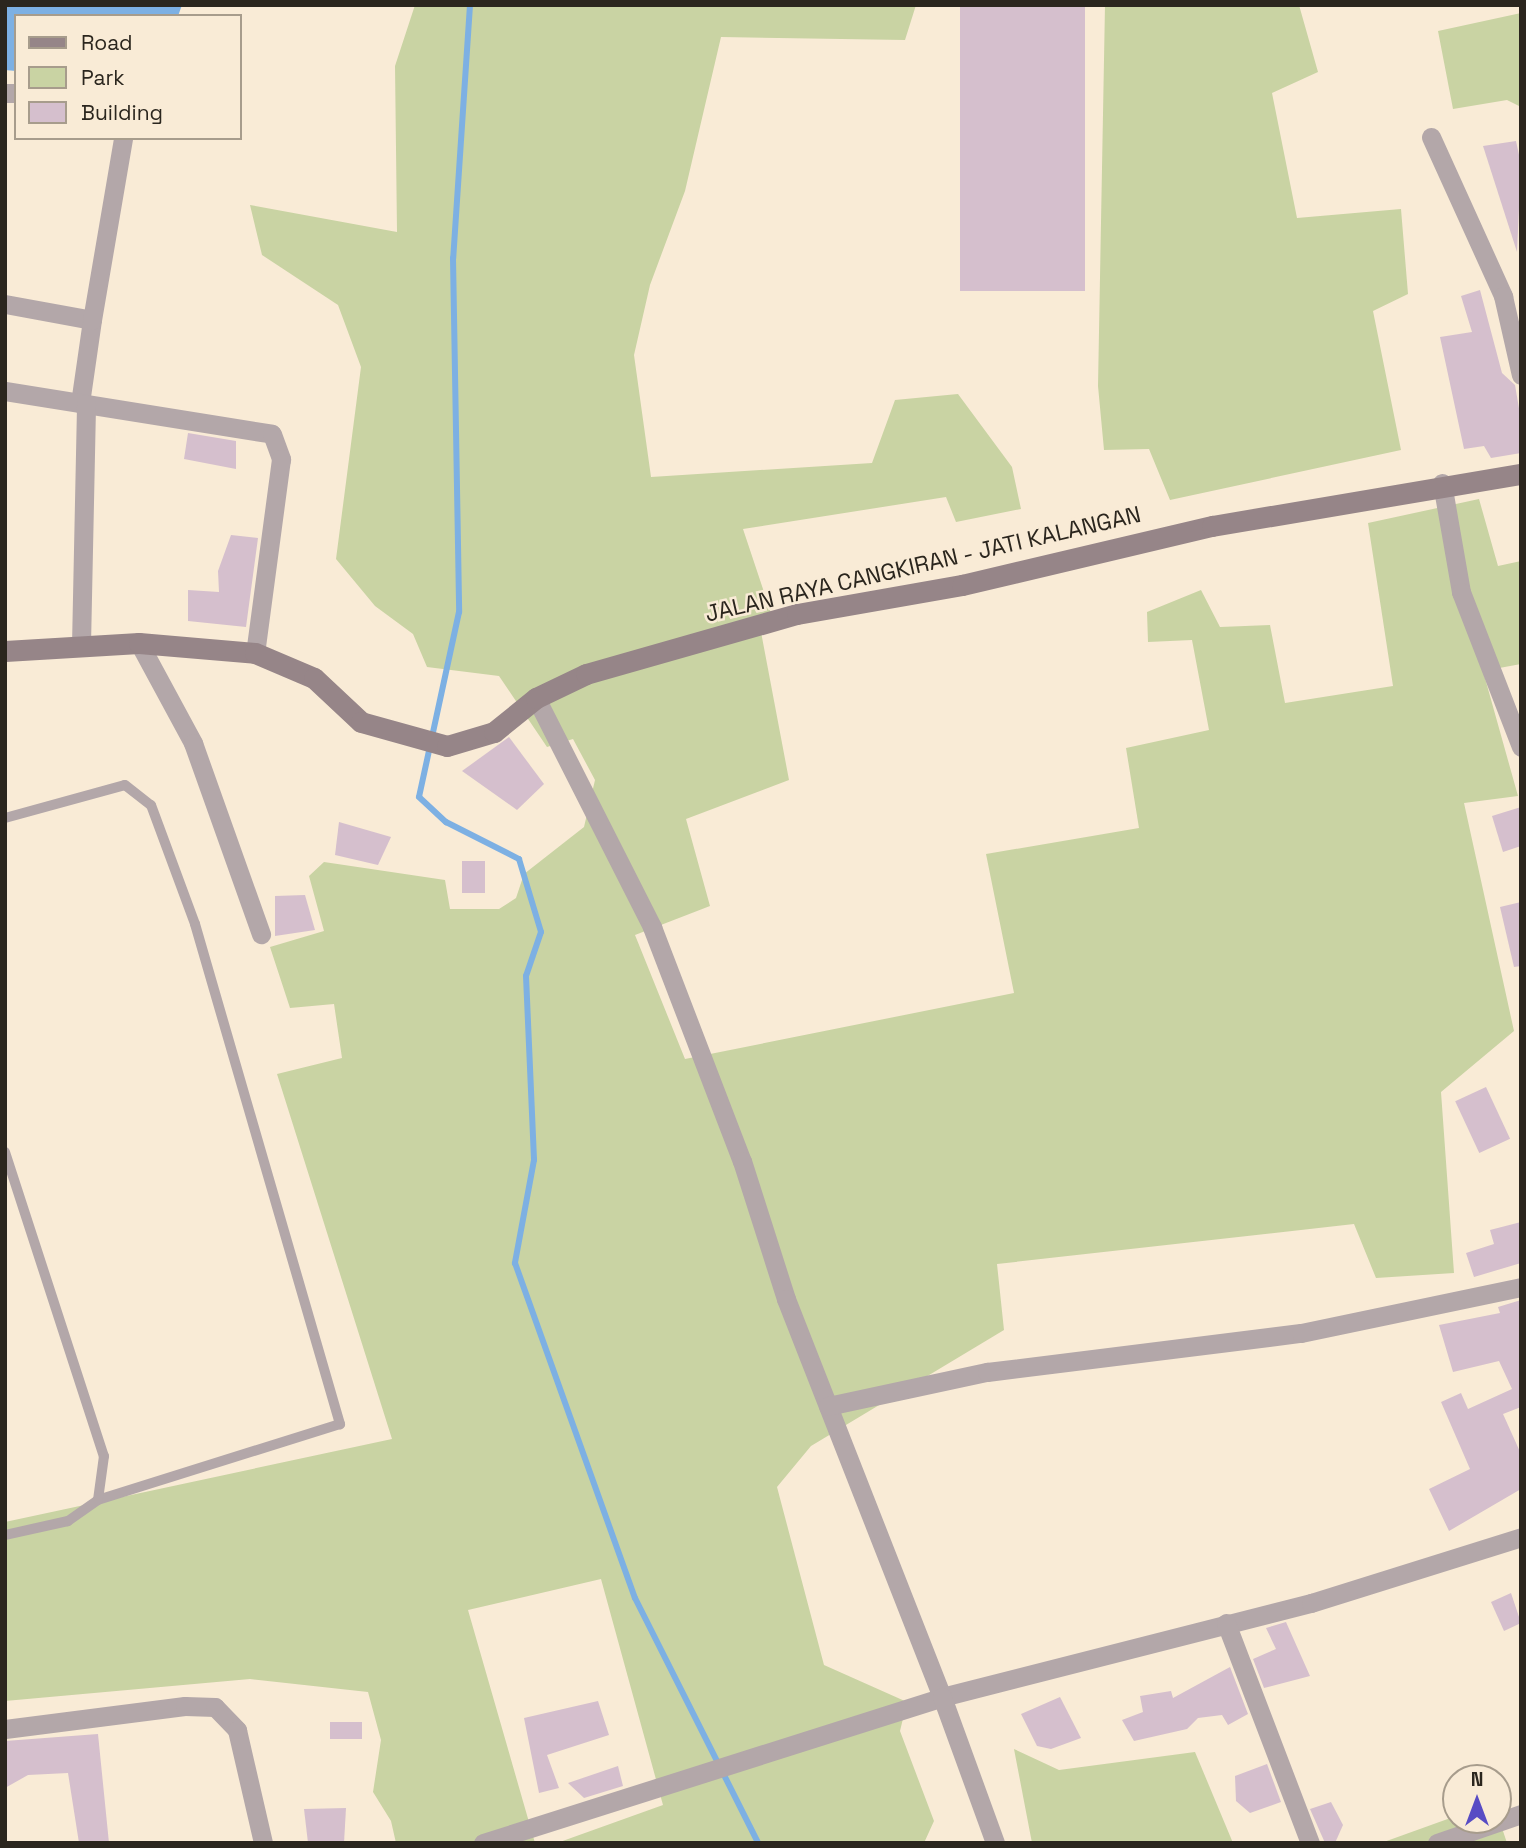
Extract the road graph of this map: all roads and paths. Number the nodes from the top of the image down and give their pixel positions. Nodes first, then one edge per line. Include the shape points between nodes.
1 (1431, 137) dead end
2 (123, 140) edge
3 (5, 304) edge
4 (92, 320) junction
5 (1521, 376) edge
6 (5, 391) edge
7 (83, 404) junction
8 (1521, 474) edge
9 (1442, 484) junction
10 (139, 643) junction
11 (81, 645) junction
12 (5, 652) edge
13 (255, 653) junction
14 (537, 698) junction
15 (1521, 747) edge
16 (5, 818) edge
17 (261, 934) dead end
18 (6, 1158) edge
19 (1521, 1287) edge
20 (828, 1406) junction
21 (98, 1500) junction
22 (5, 1535) edge
23 (1521, 1537) edge
24 (1226, 1623) junction
25 (942, 1697) junction
26 (5, 1729) edge
27 (1521, 1814) edge
28 (263, 1843) edge
29 (483, 1843) edge
30 (995, 1843) edge
31 (1310, 1843) edge
32 (1437, 1843) edge

1 - 5 street via 1503,296
2 - 4 street
3 - 4 street
4 - 7 street
6 - 7 street
7 - 11 street
7 - 13 street via 272,434 281,459
8 - 9 street, JALAN RAYA CANGKIRAN - JATI KALANGAN
9 - 14 street, JALAN RAYA CANGKIRAN - JATI KALANGAN via 797,614 586,674
9 - 15 street via 1461,592
10 - 11 street, JALAN RAYA CANGKIRAN - JATI KALANGAN
10 - 13 street, JALAN RAYA CANGKIRAN - JATI KALANGAN
10 - 17 street via 198,754
11 - 12 street, JALAN RAYA CANGKIRAN - JATI KALANGAN
13 - 14 street, JALAN RAYA CANGKIRAN - JATI KALANGAN via 314,678 360,722 447,746 494,732
14 - 20 street via 652,927
16 - 21 lane via 125,785 151,804 195,924 340,1424
18 - 21 lane via 104,1456
19 - 20 street via 1301,1333 987,1372
20 - 25 street
21 - 22 lane via 68,1521
23 - 24 street
24 - 25 street
24 - 31 street
25 - 29 street via 768,1747
25 - 30 street
26 - 28 street via 215,1707 237,1730
27 - 32 street

